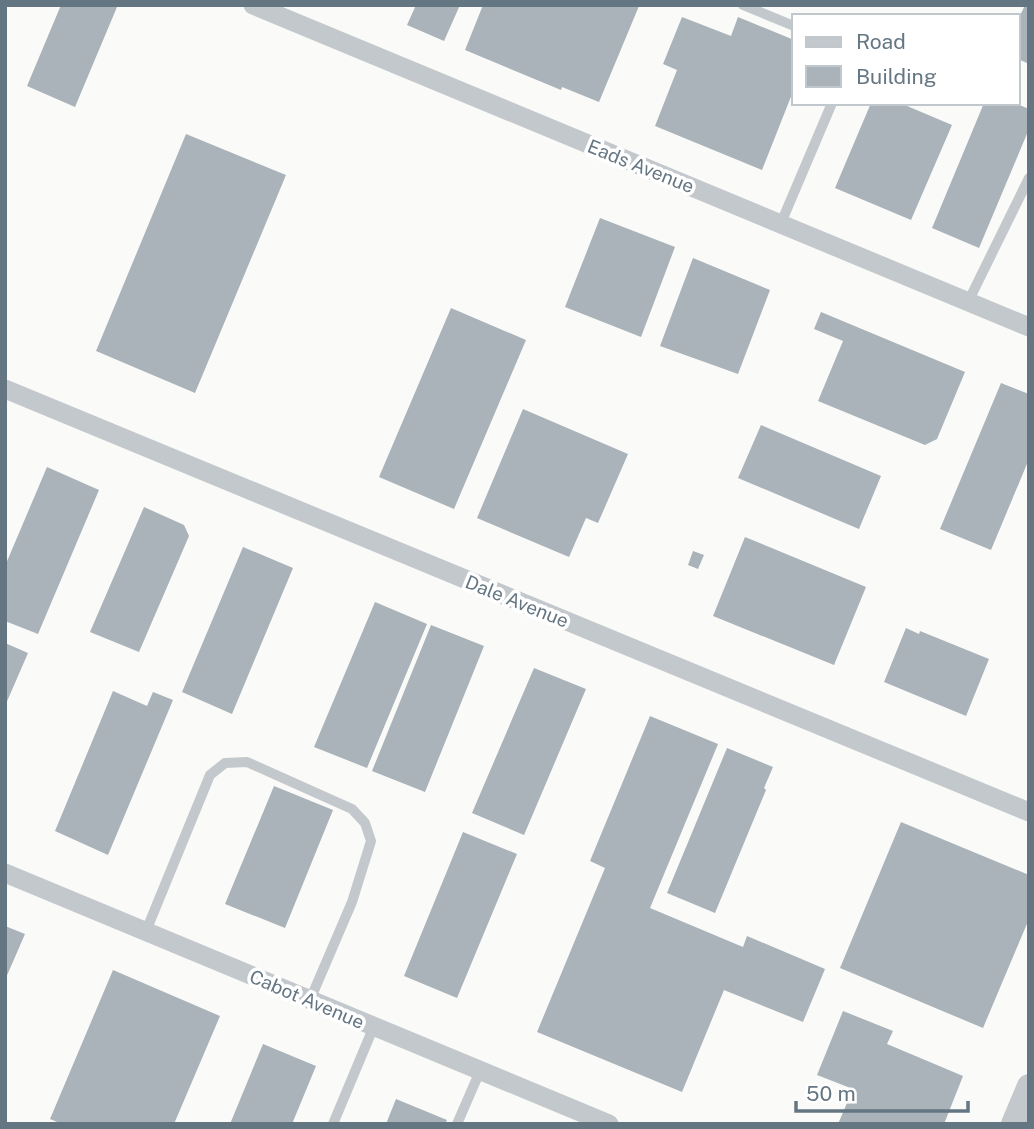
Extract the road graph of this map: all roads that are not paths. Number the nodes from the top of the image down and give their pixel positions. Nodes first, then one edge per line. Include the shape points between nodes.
1 (253, 5) edge
2 (743, 5) edge
3 (792, 25) edge
4 (831, 105) edge
5 (1029, 178) edge
6 (780, 223) junction
7 (968, 302) junction
8 (1029, 327) edge
9 (5, 389) edge
10 (1029, 813) edge
11 (5, 873) edge
12 (146, 931) junction
13 (310, 1000) junction
14 (374, 1026) junction
15 (480, 1070) junction
16 (1029, 1086) edge
17 (333, 1124) edge
18 (457, 1124) edge
19 (609, 1124) edge
20 (1013, 1124) edge

1 - 6 street, Eads Avenue
2 - 3 lane
4 - 6 lane
5 - 7 lane
6 - 7 street, Eads Avenue
7 - 8 street, Eads Avenue
9 - 10 street, Dale Avenue
11 - 12 street, Cabot Avenue
12 - 13 street, Cabot Avenue
12 - 13 lane via 210,775 225,763 247,762 352,809 365,823 371,841 352,902
13 - 14 street, Cabot Avenue
14 - 15 street, Cabot Avenue
14 - 17 lane
15 - 18 lane
15 - 19 street, Cabot Avenue
16 - 20 street

